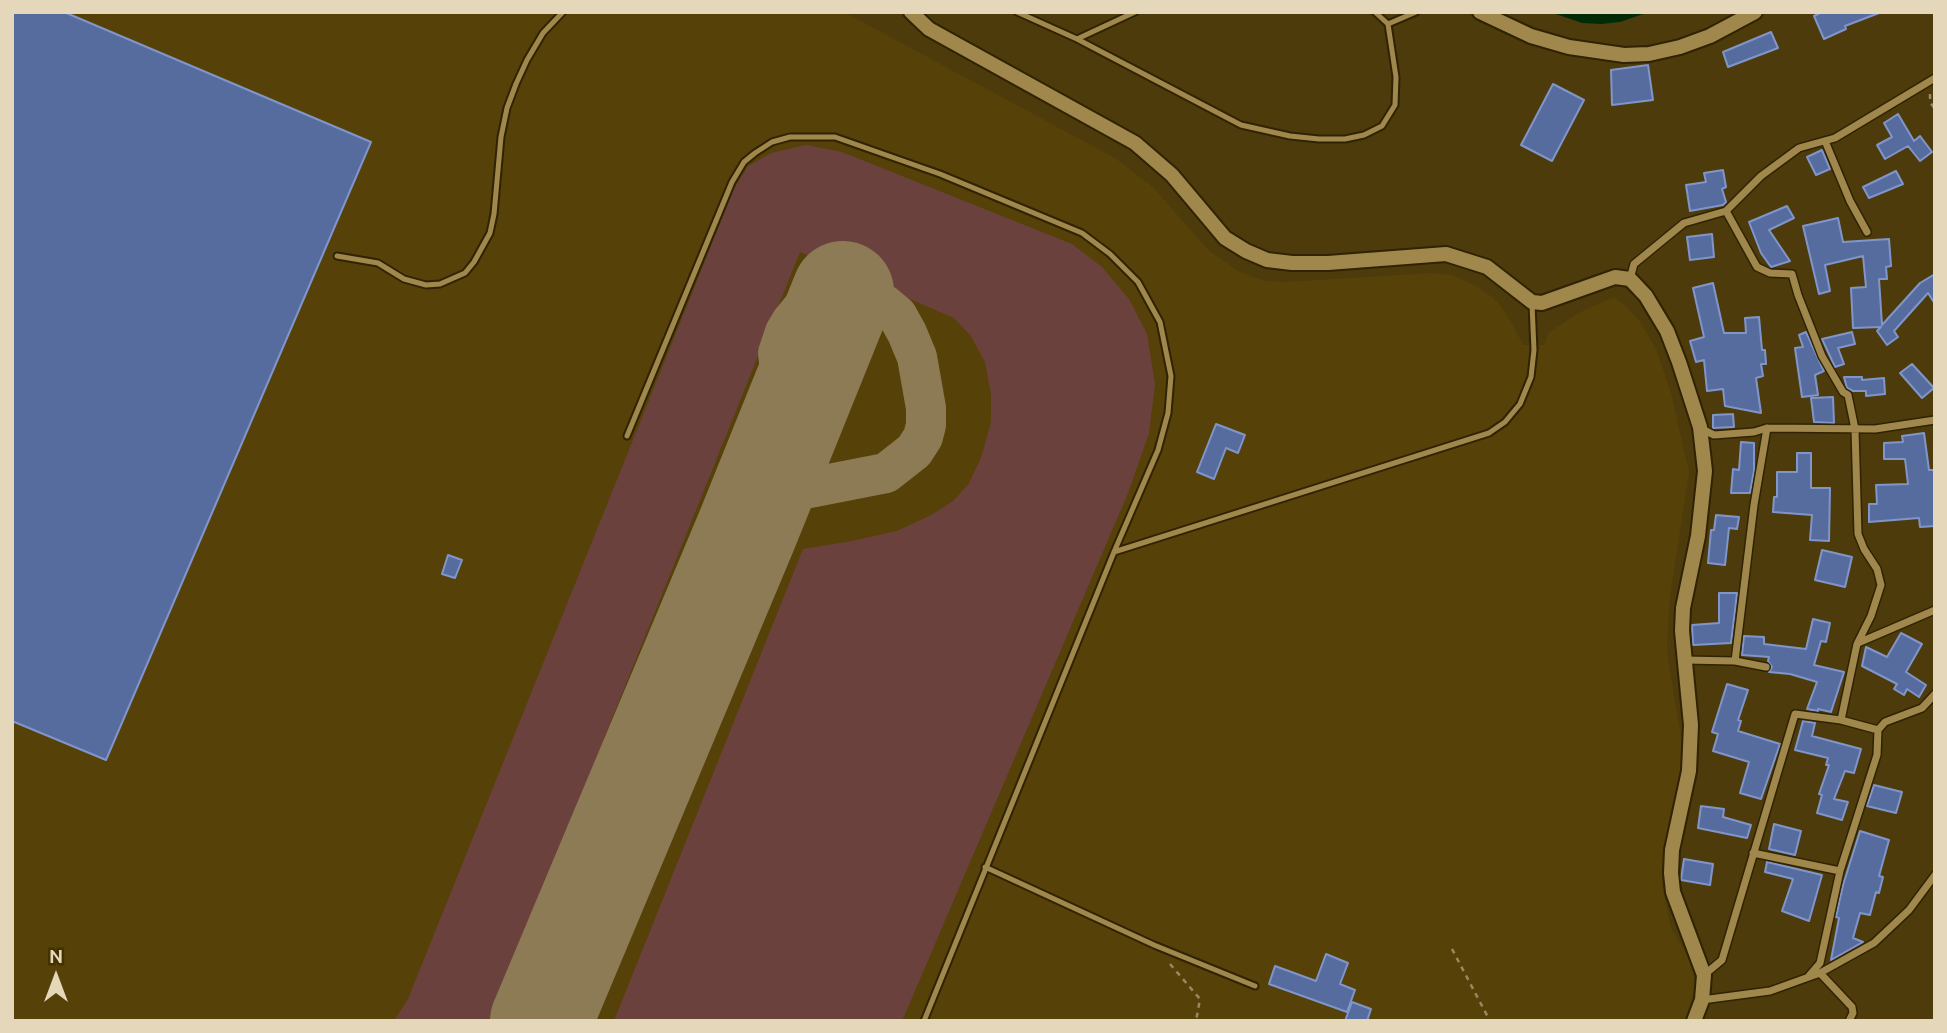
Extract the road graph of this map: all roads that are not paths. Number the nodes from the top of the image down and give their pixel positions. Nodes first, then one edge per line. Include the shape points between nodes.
1 (563, 12) edge
2 (911, 12) edge
3 (1017, 12) edge
4 (1135, 12) edge
5 (1375, 12) edge
6 (1416, 12) edge
7 (1480, 12) edge
8 (1755, 12) edge
9 (1388, 24) junction
10 (1077, 39) junction
11 (1935, 78) edge
12 (1825, 141) junction
13 (1726, 211) junction
14 (1867, 232) dead end
15 (337, 256) dead end
16 (1630, 279) junction
17 (1532, 302) junction
18 (1935, 420) edge
19 (1700, 427) junction
20 (1767, 428) junction
21 (1855, 429) junction
22 (627, 436) dead end
23 (1114, 552) junction
24 (1935, 610) edge
25 (1857, 644) junction
26 (1684, 660) junction
27 (1735, 661) junction
28 (1766, 667) dead end
29 (1935, 694) edge
30 (1841, 720) junction
31 (1878, 730) junction
32 (1754, 853) junction
33 (985, 867) junction
34 (1840, 871) junction
35 (1935, 875) edge
36 (1820, 973) junction
37 (1704, 975) junction
38 (1808, 977) junction
39 (1255, 986) dead end
40 (1702, 1000) junction
41 (924, 1021) edge
42 (1694, 1021) edge
43 (1849, 1021) edge

1 - 15 lane via 543,33 516,84 501,137 490,233 465,273 426,285 404,279 378,263
2 - 17 main road via 929,29 1135,143 1172,175 1225,238 1246,251 1292,263 1446,254 1487,267
3 - 10 lane
4 - 10 lane
5 - 9 lane
6 - 9 lane
7 - 8 main road via 1531,36 1624,55 1681,47
9 - 10 lane via 1395,105 1382,126 1345,139 1290,136 1241,125
11 - 12 street
12 - 13 street via 1799,148 1761,176
12 - 14 street
13 - 16 street via 1684,223 1634,264
13 - 21 street via 1757,267 1792,274 1822,356 1848,395
16 - 17 main road via 1605,279 1542,303
16 - 19 main road via 1667,331
17 - 23 lane via 1531,377 1520,404 1489,433
18 - 21 street
19 - 20 street via 1714,435
19 - 26 main road via 1705,471 1683,608
20 - 21 street
20 - 27 street
21 - 25 street via 1858,534 1881,585
22 - 23 lane via 744,162 772,142 790,137 835,137 940,174 1082,233 1138,282 1165,336 1171,390 1158,450
23 - 33 lane
24 - 25 street
25 - 30 street
26 - 27 street
26 - 37 main road via 1691,725 1689,771 1671,873 1673,892
27 - 28 street
29 - 31 street via 1922,708 1885,722
30 - 31 street
30 - 32 street via 1795,714
31 - 34 street via 1877,755
32 - 34 street
32 - 37 street via 1722,960
33 - 39 lane
33 - 41 lane
34 - 38 street via 1819,963
35 - 36 street via 1909,910 1874,943
36 - 38 street
36 - 43 street via 1852,1007
37 - 40 main road
38 - 40 street via 1770,990
40 - 42 main road

